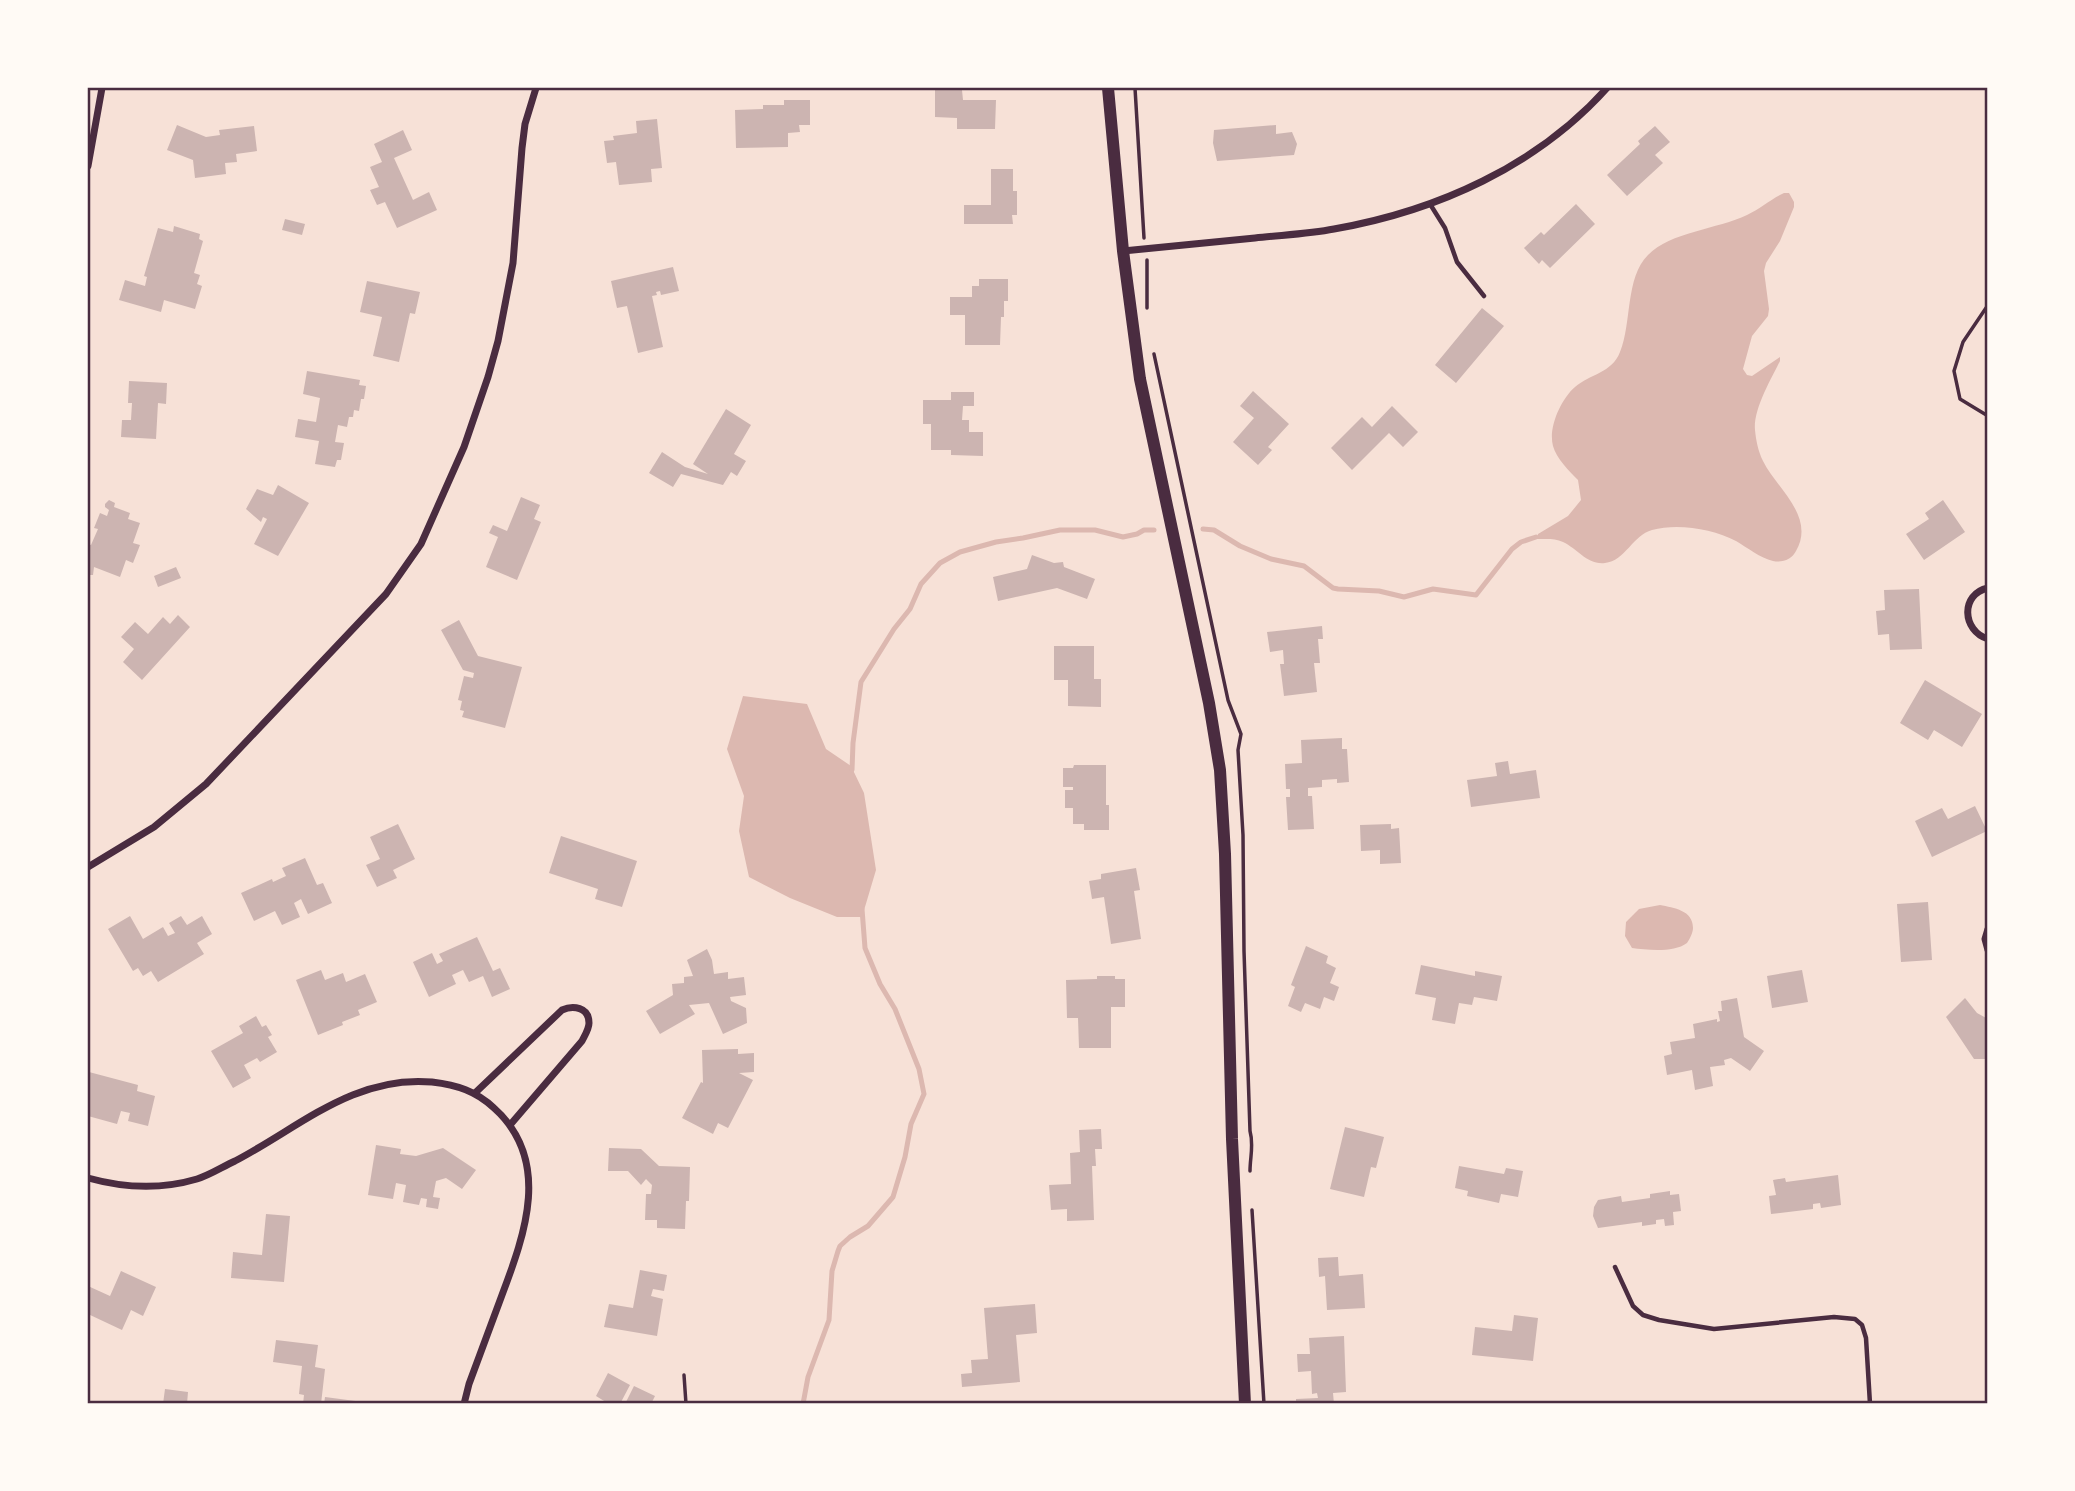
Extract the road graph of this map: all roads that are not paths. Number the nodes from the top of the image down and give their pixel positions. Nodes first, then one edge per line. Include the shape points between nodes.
1 (102, 88) edge
2 (536, 88) edge
3 (1108, 88) edge
4 (1607, 88) edge
5 (88, 166) edge
6 (1430, 204) junction
7 (1123, 251) junction
8 (1483, 296) dead end
9 (1987, 588) edge
10 (1987, 639) edge
11 (88, 867) edge
12 (1987, 929) edge
13 (1987, 950) edge
14 (475, 1093) junction
15 (510, 1125) junction
16 (88, 1178) edge
17 (1615, 1267) dead end
18 (464, 1404) edge
19 (1244, 1404) edge
20 (1870, 1404) edge

1 - 5 street
2 - 11 street via 522,148 513,263 498,341 464,447 421,544 386,594 206,784 154,827
3 - 7 street
4 - 6 street via 1577,119 1535,150 1488,179
6 - 7 street via 1325,231
6 - 8 lane via 1457,262
7 - 19 street via 1140,379 1220,770
9 - 10 street via 1974,595 1966,614 1976,634
12 - 13 street
14 - 15 street
14 - 15 street via 562,1010 580,1009 589,1026 582,1041
14 - 16 street via 418,1081 374,1087 337,1102 199,1178 147,1188
15 - 18 street via 526,1163 527,1216
17 - 20 lane via 1633,1306 1659,1320 1714,1329 1855,1319 1866,1338

